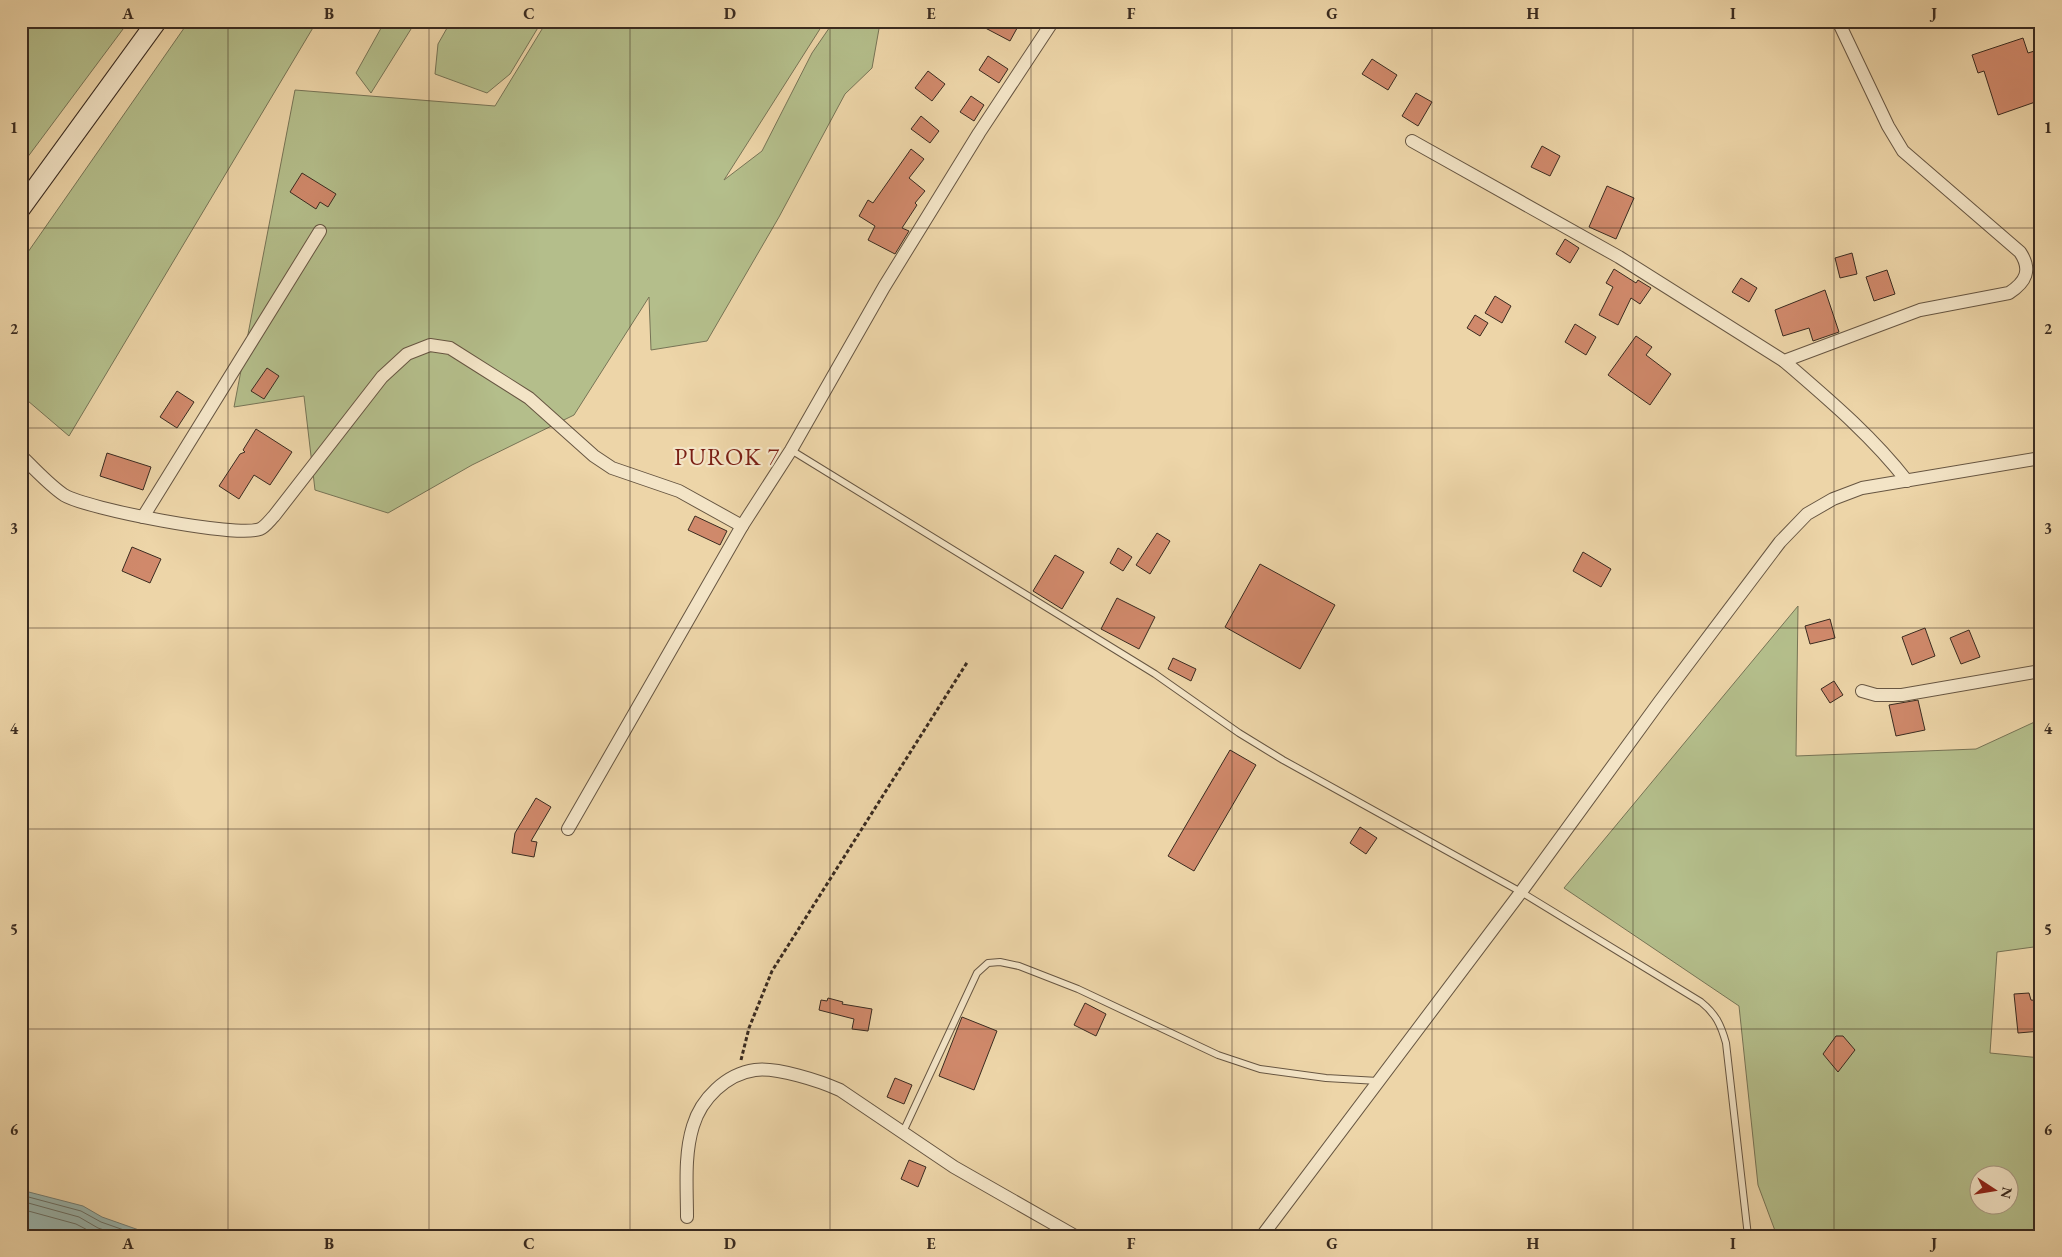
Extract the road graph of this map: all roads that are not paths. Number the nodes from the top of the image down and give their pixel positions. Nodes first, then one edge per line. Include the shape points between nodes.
1 (157, 21) edge
2 (1053, 21) edge
3 (1838, 21) edge
4 (1412, 141) dead end
5 (21, 208) edge
6 (320, 230) dead end
7 (1784, 361) junction
8 (791, 450) junction
9 (21, 456) edge
10 (2041, 458) edge
11 (1907, 481) junction
12 (143, 518) junction
13 (742, 526) junction
14 (2041, 671) edge
15 (1862, 691) dead end
16 (568, 829) dead end
17 (1522, 892) junction
18 (1378, 1081) junction
19 (904, 1132) junction
20 (687, 1217) dead end
21 (1075, 1236) edge
22 (1262, 1236) edge
23 (1748, 1236) edge

1 - 5 main road
2 - 8 street via 924,222
3 - 7 street via 1903,151 2020,252 2028,270 2020,286 2009,294 1920,310
4 - 7 street via 1619,257
6 - 12 street
7 - 11 street via 1855,422
8 - 13 street
8 - 17 lane via 1156,674 1283,760
9 - 12 street via 64,495 90,506
10 - 11 street
11 - 17 street via 1862,488 1833,499 1807,514 1780,542 1660,700
12 - 13 street via 236,530 261,529 382,376 407,354 430,345 450,348 529,398 612,468 679,491
13 - 16 street
14 - 15 street via 1902,696
17 - 18 street
17 - 23 lane via 1714,1013 1726,1043
18 - 19 lane via 1260,1069 1218,1055 1052,978 1019,966 988,963 977,972
18 - 22 street
19 - 20 street via 840,1090 819,1081 756,1070 737,1075 708,1095 693,1125 688,1153
19 - 21 street via 954,1167

